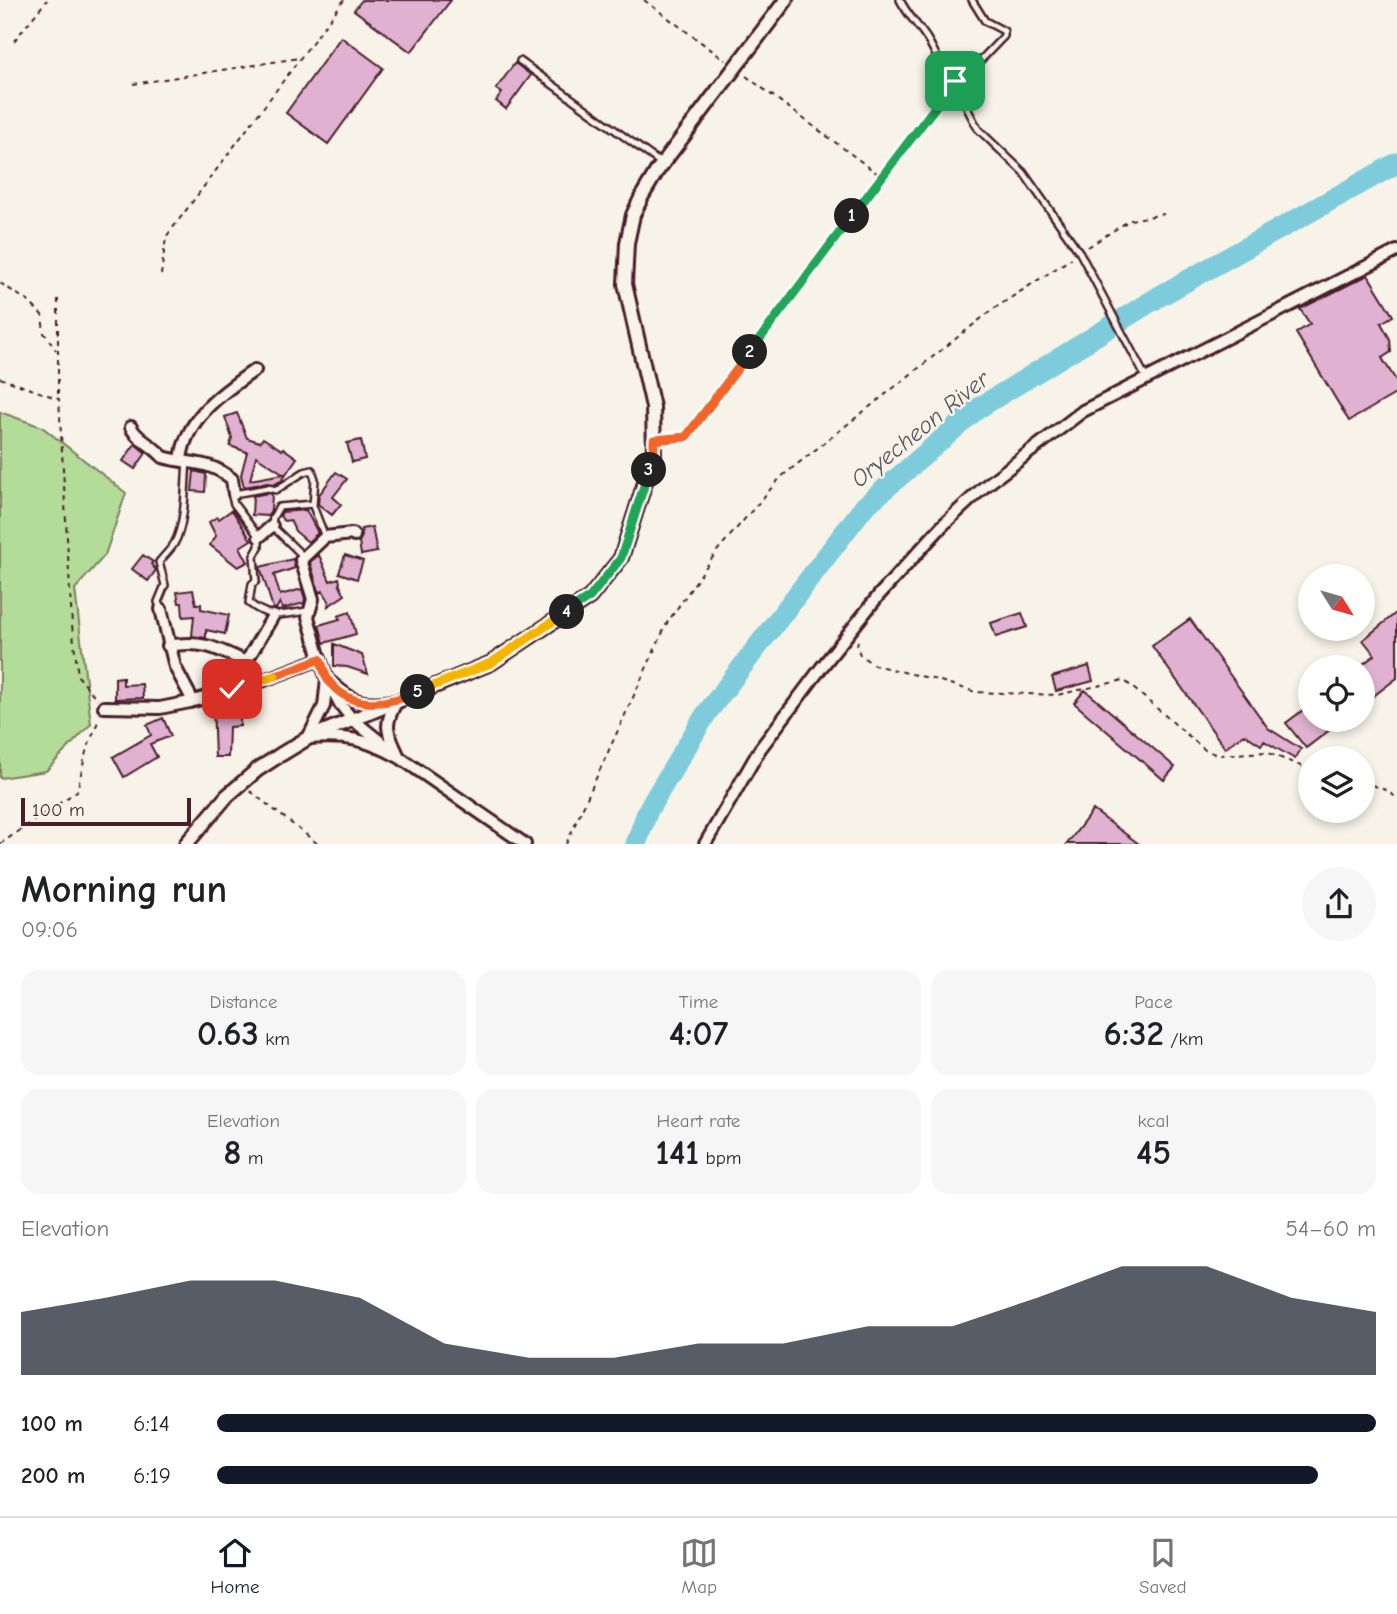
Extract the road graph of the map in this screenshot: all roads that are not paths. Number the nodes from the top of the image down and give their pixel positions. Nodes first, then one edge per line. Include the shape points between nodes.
1 (786, 0) edge
2 (900, 0) edge
3 (972, 0) edge
4 (520, 61) dead end
5 (962, 85) junction
6 (662, 164) junction
7 (1397, 251) edge
8 (255, 370) dead end
9 (1146, 378) junction
10 (131, 427) dead end
11 (184, 460) junction
12 (234, 494) junction
13 (313, 504) junction
14 (272, 526) junction
15 (354, 536) dead end
16 (259, 537) junction
17 (325, 537) junction
18 (303, 557) junction
19 (161, 609) joint
20 (308, 611) junction
21 (274, 616) junction
22 (168, 646) junction
23 (320, 659) junction
24 (246, 662) junction
25 (327, 679) junction
26 (239, 687) junction
27 (192, 701) junction
28 (397, 701) junction
29 (104, 707) road end
30 (352, 719) junction
31 (308, 738) junction
32 (399, 757) junction
33 (186, 844) edge
34 (525, 844) edge
35 (705, 844) edge

1 - 6 street
2 - 5 lane via 938,63
3 - 5 lane via 985,21 1001,29 1004,36
4 - 6 lane
5 - 9 lane via 970,117 981,134 1023,172 1080,253
6 - 28 street via 642,196 627,243 628,301 653,407 654,454 621,558 590,597 491,663
7 - 9 street
8 - 11 street via 228,388 189,429
9 - 35 street via 1057,429 943,526 879,595 821,668 760,750
10 - 11 street via 163,457
11 - 12 street via 222,471 232,479
11 - 19 lane via 178,535 159,562 165,585 158,603
12 - 13 lane via 276,490 312,470 316,479
12 - 16 lane via 234,504
13 - 14 lane via 279,507
13 - 17 lane
14 - 16 street
14 - 18 lane
15 - 17 street
16 - 21 lane via 254,556 256,581 249,603
17 - 18 street
18 - 20 street via 313,599
19 - 22 street
20 - 21 lane
20 - 23 street
21 - 24 street
22 - 24 street via 209,645
22 - 27 street
23 - 25 street
23 - 26 street
24 - 26 street
25 - 28 street via 359,702
25 - 30 street
25 - 31 street via 324,706
26 - 27 street
27 - 29 street via 160,708
28 - 30 street
28 - 32 street via 386,725
30 - 31 street
30 - 32 street
31 - 32 street via 363,740
31 - 33 street via 257,770 227,796
32 - 34 street

